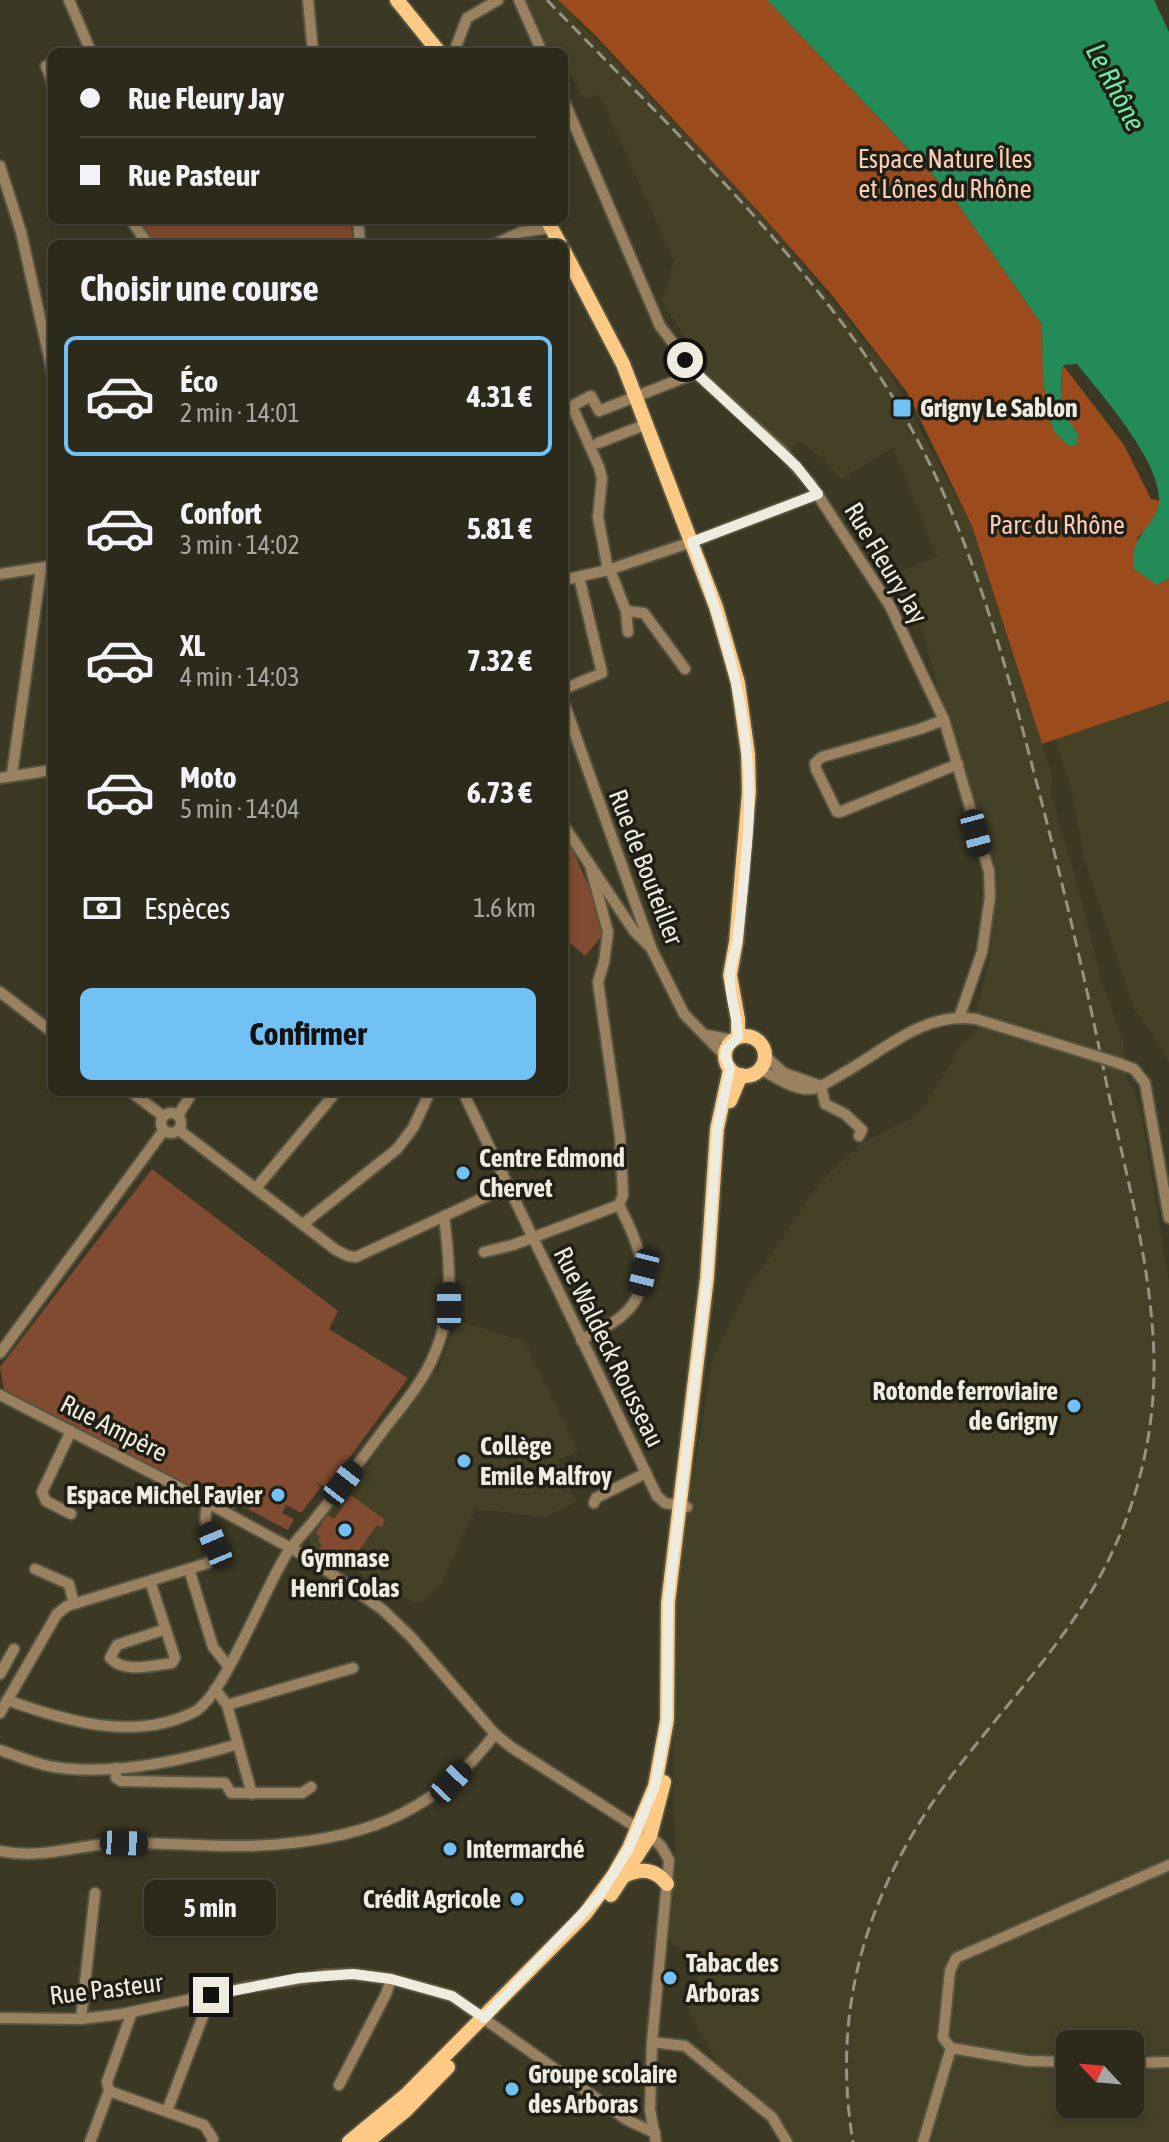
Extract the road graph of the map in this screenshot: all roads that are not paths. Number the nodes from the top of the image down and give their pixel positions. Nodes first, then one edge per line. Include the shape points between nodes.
1 (69, 0) edge
2 (308, 0) edge
3 (397, 0) edge
4 (498, 0) edge
5 (519, 0) edge
6 (89, 48) edge
7 (313, 48) edge
8 (436, 48) edge
9 (456, 48) edge
10 (540, 48) edge
11 (46, 66) dead end
12 (48, 71) edge
13 (568, 110) edge
14 (0, 166) edge
15 (529, 224) edge
16 (549, 224) edge
17 (521, 232) junction
18 (504, 240) edge
19 (568, 259) edge
20 (48, 353) edge
21 (696, 373) junction
22 (635, 396) junction
23 (647, 424) junction
24 (598, 443) dead end
25 (818, 494) junction
26 (692, 542) junction
27 (46, 568) edge
28 (609, 570) junction
29 (0, 574) edge
30 (579, 577) junction
31 (568, 579) edge
32 (626, 611) junction
33 (628, 632) dead end
34 (685, 669) dead end
35 (568, 687) edge
36 (568, 714) edge
37 (944, 720) junction
38 (958, 764) junction
39 (48, 770) edge
40 (12, 774) junction
41 (0, 778) edge
42 (568, 832) edge
43 (590, 865) junction
44 (736, 942) junction
45 (652, 950) junction
46 (0, 992) edge
47 (959, 1018) junction
48 (48, 1029) edge
49 (705, 1035) junction
50 (735, 1038) junction
51 (755, 1038) junction
52 (763, 1063) junction
53 (732, 1067) junction
54 (821, 1086) junction
55 (136, 1096) edge
56 (190, 1096) edge
57 (333, 1096) edge
58 (428, 1096) edge
59 (465, 1096) edge
60 (178, 1115) junction
61 (163, 1116) junction
62 (164, 1130) junction
63 (179, 1130) junction
64 (859, 1136) dead end
65 (509, 1186) junction
66 (256, 1188) junction
67 (619, 1205) junction
68 (444, 1216) junction
69 (1169, 1218) edge
70 (303, 1224) junction
71 (532, 1239) junction
72 (484, 1252) dead end
73 (581, 1340) junction
74 (0, 1353) edge
75 (0, 1395) edge
76 (71, 1431) junction
77 (646, 1473) junction
78 (208, 1502) junction
79 (594, 1503) dead end
80 (683, 1507) junction
81 (71, 1514) dead end
82 (292, 1547) junction
83 (35, 1569) dead end
84 (189, 1569) junction
85 (150, 1581) junction
86 (74, 1604) junction
87 (166, 1629) junction
88 (14, 1649) dead end
89 (228, 1666) junction
90 (353, 1668) dead end
91 (0, 1674) edge
92 (215, 1689) junction
93 (5, 1696) edge
94 (227, 1705) junction
95 (0, 1713) edge
96 (495, 1734) junction
97 (238, 1744) junction
98 (0, 1750) edge
99 (116, 1768) junction
100 (311, 1787) dead end
101 (252, 1794) junction
102 (644, 1832) junction
103 (0, 1851) edge
104 (1169, 1865) edge
105 (626, 1875) junction
106 (667, 1884) junction
107 (95, 1893) dead end
108 (391, 1979) junction
109 (211, 1995) junction
110 (132, 2012) junction
111 (0, 2018) edge
112 (81, 2019) junction
113 (488, 2021) junction
114 (652, 2042) junction
115 (951, 2048) junction
116 (1056, 2062) edge
117 (1169, 2062) edge
118 (1144, 2063) edge
119 (339, 2085) dead end
120 (109, 2091) junction
121 (167, 2111) junction
122 (656, 2137) edge
123 (90, 2142) edge
124 (212, 2142) edge
125 (349, 2142) edge
126 (367, 2142) edge
127 (645, 2142) edge
128 (787, 2142) edge
129 (923, 2142) edge

1 - 6 street
2 - 7 street
3 - 8 main road
4 - 9 street via 467,18
5 - 10 street
11 - 12 street
13 - 21 street, Rue Fleury Jay via 660,326
14 - 20 street
15 - 17 street
16 - 17 street
17 - 18 street
19 - 22 main road
21 - 22 street
21 - 25 street, Rue Fleury Jay via 797,467
22 - 23 main road
22 - 28 street via 599,411 591,396 572,406 602,478 598,517
23 - 24 street
23 - 26 main road
25 - 26 street
25 - 37 street, Rue Fleury Jay via 890,606
26 - 28 street
26 - 44 main road via 738,683 748,754 748,831
27 - 29 street
27 - 40 street
28 - 30 street
28 - 32 street
30 - 31 street
30 - 35 street via 602,673
32 - 33 street
32 - 34 street via 644,613
36 - 45 street, Rue de Bouteiller
37 - 38 street, Rue Fleury Jay
37 - 38 street via 822,757 816,769 840,812
38 - 47 street, Rue Fleury Jay via 989,871 990,897 982,952
39 - 40 street
40 - 41 street
42 - 43 street
43 - 45 street
43 - 67 street via 608,932 598,982 620,1136
44 - 50 main road via 730,975 738,1019
44 - 51 main road via 738,991
45 - 49 street, Rue de Bouteiller via 684,1014
46 - 48 street
47 - 54 street via 917,1028
47 - 69 street, bridge via 983,1021 1139,1073 1148,1090
49 - 50 street
49 - 53 street, Rue de Bouteiller
50 - 51 main road
50 - 53 main road via 726,1049
51 - 52 main road via 763,1046
52 - 53 main road via 748,1076
52 - 54 street via 800,1087
53 - 80 main road via 717,1129
54 - 64 street via 825,1104 856,1122 862,1130
55 - 61 street
56 - 60 street
57 - 66 street
58 - 70 street via 397,1149
59 - 65 street, Rue Waldeck Rousseau
60 - 61 street
60 - 63 street
61 - 62 street
62 - 63 street
62 - 74 street
63 - 66 street
65 - 68 street
65 - 71 street, Rue Waldeck Rousseau
66 - 70 street
67 - 71 street
67 - 73 street via 644,1272 640,1288 624,1315
68 - 70 street via 356,1257 336,1250
68 - 82 street via 449,1306 435,1353 411,1395
71 - 72 street
71 - 73 street, Rue Waldeck Rousseau
73 - 77 street, Rue Waldeck Rousseau
75 - 76 street, Rue Ampère
76 - 78 street, Rue Ampère
76 - 81 street via 42,1492 46,1501
77 - 79 street
77 - 80 street, Rue Waldeck Rousseau via 657,1496
78 - 82 street, Rue Ampère
78 - 84 street via 204,1519 215,1555
80 - 102 main road via 667,1767
82 - 89 street
82 - 96 street, Rue Ampère via 383,1610
83 - 86 street via 69,1584
84 - 85 street
84 - 89 street via 213,1647
85 - 86 street
85 - 87 street
86 - 93 street via 57,1614
87 - 87 street via 172,1663 134,1668 110,1658 117,1645
88 - 91 street
89 - 92 street
90 - 94 street
92 - 93 street via 198,1710 170,1723 141,1727 63,1718
92 - 94 street
93 - 95 street
94 - 97 street
96 - 102 street, Rue Ampère
96 - 103 street via 434,1796 405,1814 355,1832 248,1846 124,1843 43,1855
97 - 99 street via 166,1763
97 - 101 street
98 - 99 street via 54,1767
99 - 101 street via 121,1781 225,1783 231,1793
100 - 101 street via 302,1793
102 - 105 main road
102 - 106 street via 669,1860
102 - 113 main road via 585,1914
104 - 115 street via 956,1958 943,2038
105 - 106 main road via 647,1870
105 - 113 main road via 591,1920
106 - 114 street
107 - 112 street
108 - 109 street, Rue Pasteur via 325,1975
108 - 113 street, Rue Pasteur via 452,1996
108 - 119 street
109 - 110 street, Rue Pasteur
109 - 121 street
110 - 112 street, Rue Pasteur
110 - 120 street via 107,2082
111 - 112 street, Rue Pasteur
113 - 122 street, Rue Pasteur
113 - 125 main road
113 - 126 main road via 405,2111
114 - 122 street via 650,2110
114 - 128 street via 685,2046 772,2117
115 - 116 street
115 - 129 street
117 - 118 street
120 - 121 street
120 - 123 street
121 - 124 street via 204,2125
122 - 127 street

